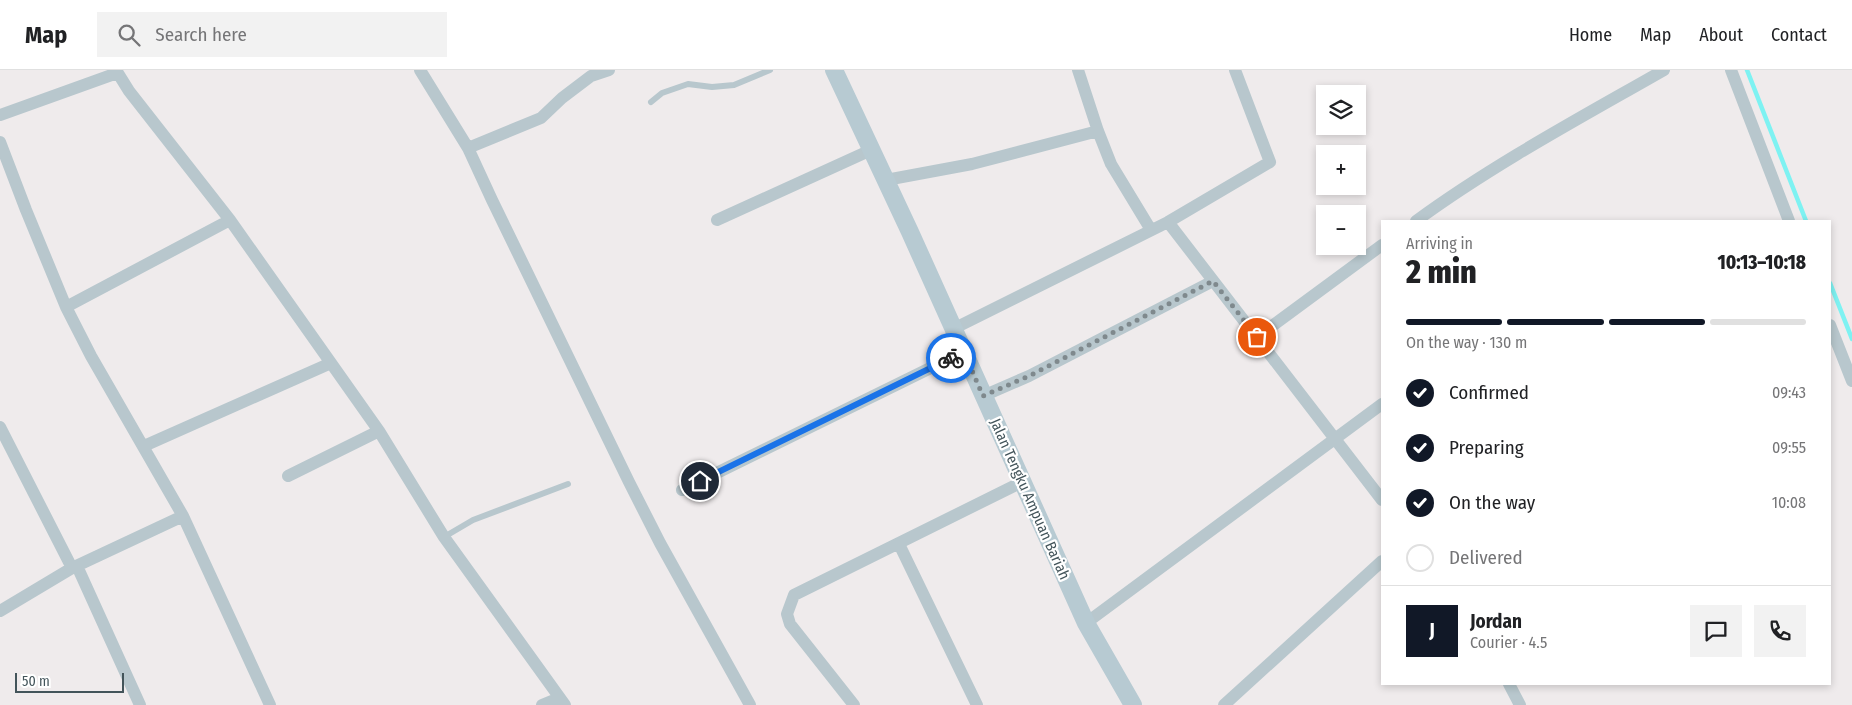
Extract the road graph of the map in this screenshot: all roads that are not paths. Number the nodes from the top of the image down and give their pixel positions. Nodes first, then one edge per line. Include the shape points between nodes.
1 (420, 70) edge
2 (609, 70) edge
3 (770, 70) edge
4 (834, 70) edge
5 (1078, 70) edge
6 (1235, 70) edge
7 (1664, 70) edge
8 (1731, 70) edge
9 (116, 71) edge
10 (651, 102) dead end
11 (0, 115) edge
12 (1098, 131) junction
13 (0, 142) edge
14 (468, 148) junction
15 (872, 150) junction
16 (886, 180) junction
17 (230, 220) junction
18 (717, 220) dead end
19 (1417, 220) edge
20 (1789, 220) edge
21 (1168, 222) junction
22 (1151, 230) junction
23 (1381, 246) edge
24 (1213, 281) junction
25 (66, 307) junction
26 (1831, 328) edge
27 (953, 329) junction
28 (1257, 337) junction
29 (964, 352) junction
30 (331, 363) junction
31 (1852, 381) edge
32 (983, 396) junction
33 (1381, 405) edge
34 (0, 427) edge
35 (379, 431) junction
36 (1335, 439) junction
37 (144, 446) junction
38 (288, 476) dead end
39 (1022, 482) junction
40 (568, 484) dead end
41 (682, 490) dead end
42 (1381, 499) edge
43 (183, 516) junction
44 (444, 537) junction
45 (899, 544) junction
46 (1381, 562) edge
47 (75, 567) junction
48 (0, 611) edge
49 (1086, 623) junction
50 (1510, 685) edge
51 (562, 701) edge
52 (140, 705) edge
53 (270, 705) edge
54 (542, 705) edge
55 (750, 705) edge
56 (854, 705) edge
57 (977, 705) edge
58 (1133, 705) edge
59 (1224, 705) edge
60 (1520, 705) edge

1 - 14 street
2 - 14 street via 591,76 542,118
3 - 10 lane via 734,85 688,84 662,93
4 - 15 main road, Jalan Tengku Ampuan Bariah
5 - 12 street
6 - 21 street via 1270,162
7 - 19 street via 1492,169
8 - 20 street
9 - 11 street
9 - 17 street via 128,92
12 - 16 street via 972,164
12 - 22 street via 1111,164
13 - 25 street
14 - 55 street via 629,482
15 - 16 main road, Jalan Tengku Ampuan Bariah
15 - 18 street
16 - 27 main road, Jalan Tengku Ampuan Bariah
17 - 25 street
17 - 30 street
21 - 22 street
21 - 24 street
22 - 27 street
23 - 28 street
24 - 28 street
24 - 32 street via 1029,376
25 - 37 street
26 - 31 street
27 - 29 main road, Jalan Tengku Ampuan Bariah
28 - 36 street
29 - 32 main road, Jalan Tengku Ampuan Bariah
29 - 41 street
30 - 35 street
30 - 37 street
32 - 39 main road, Jalan Tengku Ampuan Bariah
33 - 36 street
34 - 47 street
35 - 38 street
35 - 44 street
36 - 42 street
36 - 49 street
37 - 43 street
39 - 45 street
39 - 49 main road, Jalan Tengku Ampuan Bariah
40 - 44 lane via 473,520
43 - 47 street
43 - 53 street
44 - 51 street
45 - 56 street via 794,596 786,614 790,624
45 - 57 street
46 - 59 street
47 - 48 street
47 - 52 street
49 - 58 main road, Jalan Tengku Ampuan Bariah
50 - 60 street
51 - 54 street

